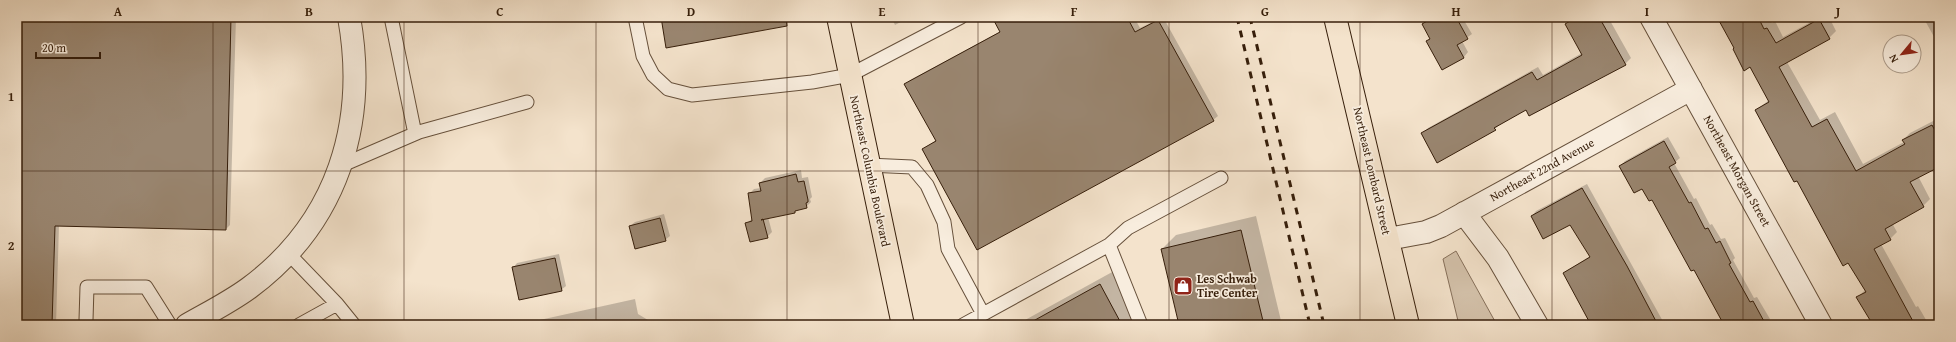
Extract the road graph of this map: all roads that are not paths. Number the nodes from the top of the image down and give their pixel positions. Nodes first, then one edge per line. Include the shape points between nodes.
1 (349, 17) edge
2 (391, 17) edge
3 (635, 17) edge
4 (838, 17) edge
5 (961, 17) edge
6 (1335, 17) edge
7 (1651, 17) edge
8 (850, 75) junction
9 (1692, 89) junction
10 (527, 102) dead end
11 (415, 134) junction
12 (868, 165) junction
13 (340, 166) junction
14 (1221, 178) dead end
15 (1464, 213) junction
16 (1388, 239) junction
17 (1109, 245) junction
18 (287, 252) junction
19 (337, 304) junction
20 (983, 314) junction
21 (86, 320) dead end
22 (170, 325) edge
23 (187, 325) edge
24 (299, 325) edge
25 (354, 325) edge
26 (903, 325) edge
27 (963, 325) edge
28 (1141, 325) edge
29 (1408, 325) edge
30 (1537, 325) edge
31 (1821, 325) edge

1 - 13 street via 356,82 353,118
2 - 11 lane
3 - 8 lane via 643,56 653,75 668,89 692,95 812,82
4 - 8 main road, Northeast Columbia Boulevard
5 - 8 lane
6 - 16 main road, Northeast Lombard Street
7 - 9 street, Northeast Morgan Street
8 - 12 main road, Northeast Columbia Boulevard
9 - 15 street, Northeast 22nd Avenue
9 - 31 street, Northeast Morgan Street
10 - 11 lane
11 - 13 lane
12 - 20 lane via 912,167 927,185 944,222 948,248
12 - 26 main road, Northeast Columbia Boulevard
13 - 18 street via 335,182 317,214 298,242
14 - 17 lane via 1128,228
15 - 16 street, Northeast 22nd Avenue via 1426,232
15 - 30 street via 1502,264
16 - 29 main road, Northeast Lombard Street
17 - 20 lane
17 - 28 lane
18 - 19 lane
18 - 23 street via 249,288
19 - 24 lane
19 - 25 lane
20 - 27 lane
21 - 22 lane via 87,287 146,287

